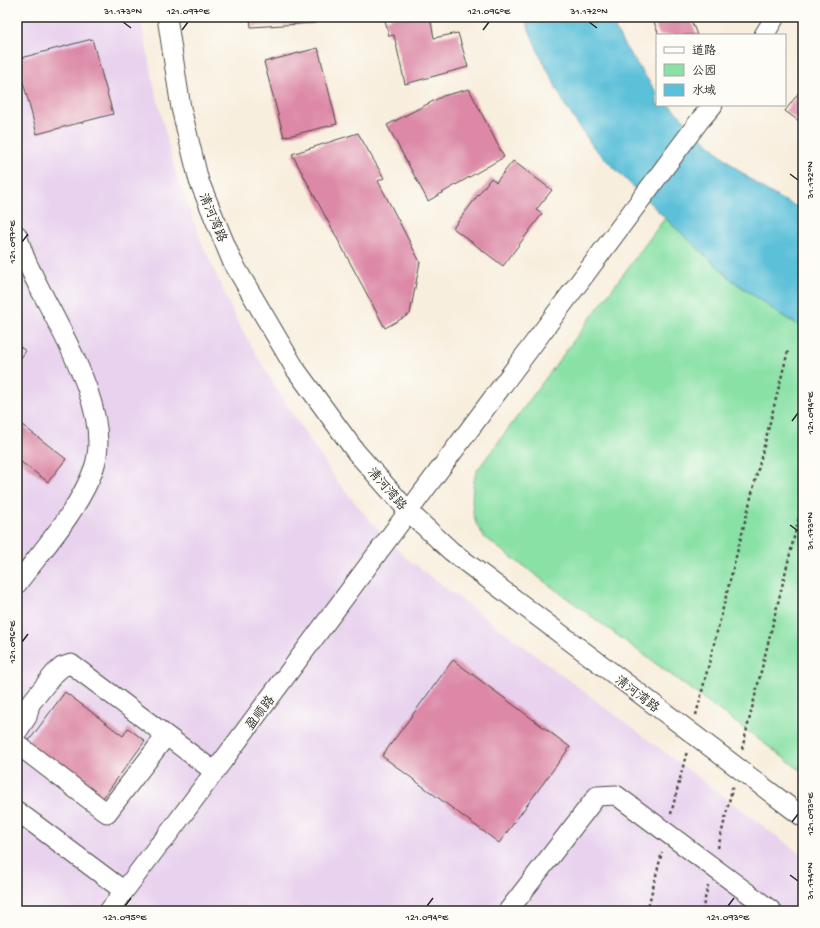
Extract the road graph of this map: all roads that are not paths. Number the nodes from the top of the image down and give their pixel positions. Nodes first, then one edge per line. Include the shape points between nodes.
1 (167, 17) edge
2 (775, 17) edge
3 (765, 34) edge
4 (712, 106) edge
5 (17, 235) edge
6 (409, 512) junction
7 (17, 584) edge
8 (17, 732) edge
9 (166, 736) junction
10 (17, 744) edge
11 (215, 772) junction
12 (17, 811) edge
13 (803, 817) edge
14 (124, 891) junction
15 (109, 911) edge
16 (508, 911) edge
17 (772, 911) edge

1 - 6 street, 清河湾路 via 181,108 199,181 232,260 296,370 356,452
2 - 3 street
4 - 6 street, 盈顺路
5 - 7 street via 29,267 83,375 94,410 98,441 94,467 82,495
6 - 11 street, 盈顺路
6 - 13 street, 清河湾路 via 451,551
8 - 9 street via 27,717 30,704 54,674 71,664
9 - 10 street via 107,813
9 - 11 street
11 - 14 street, 盈顺路
12 - 14 street
14 - 15 street, 盈顺路
16 - 17 street via 596,796 616,795

